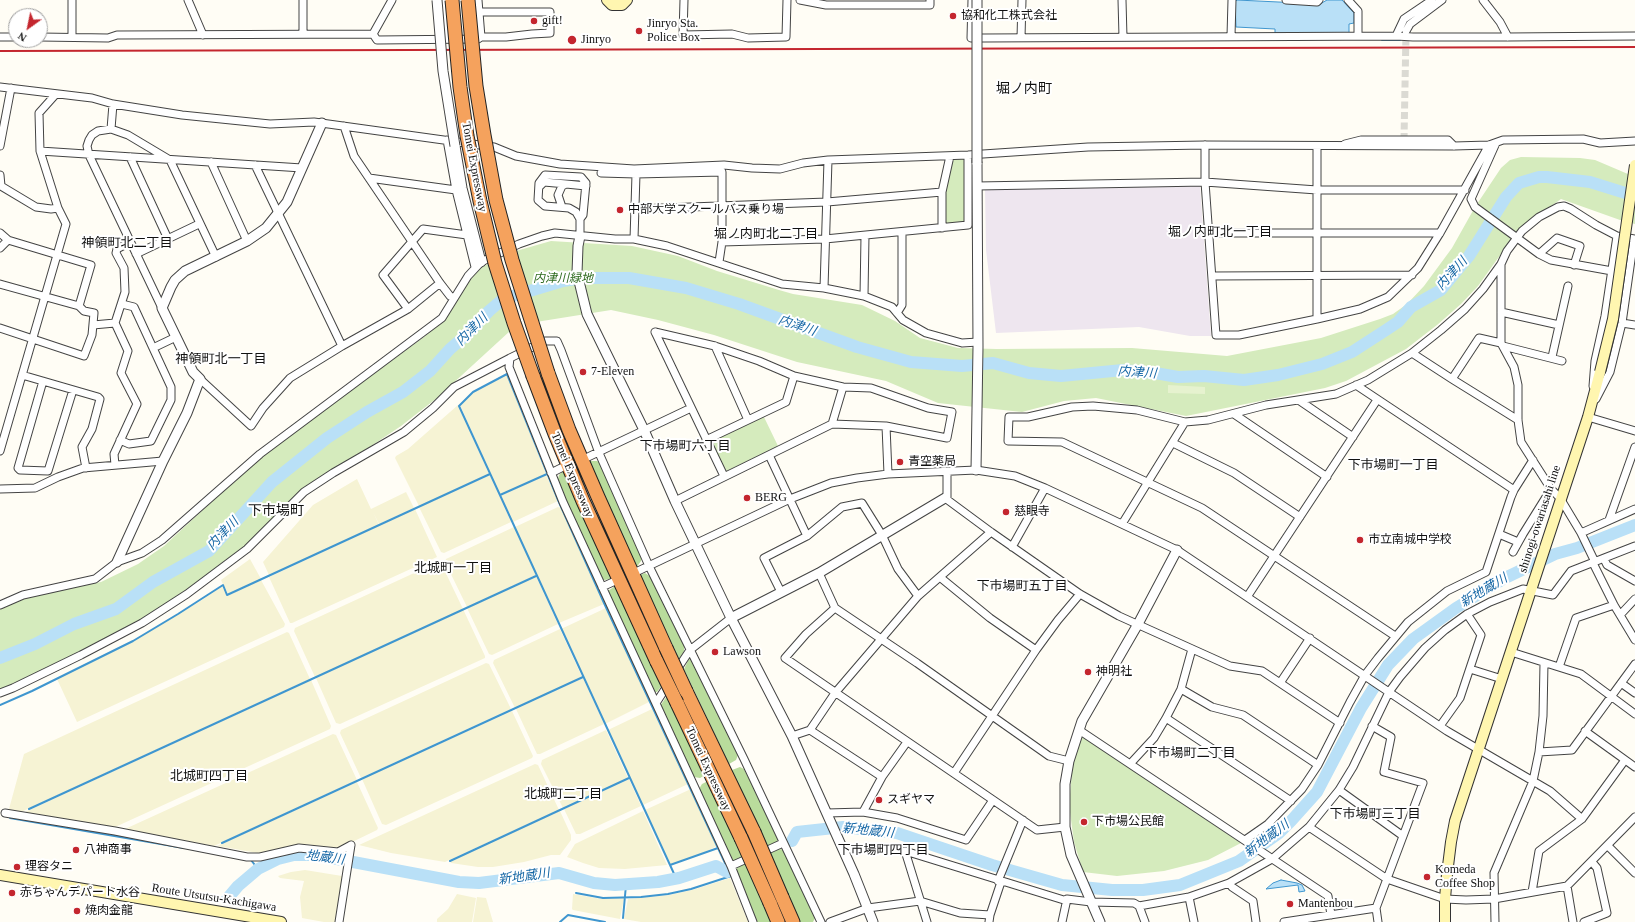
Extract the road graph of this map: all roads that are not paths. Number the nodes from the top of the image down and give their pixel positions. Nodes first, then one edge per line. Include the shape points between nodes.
1 (72, 0) edge
2 (188, 0) edge
3 (303, 0) edge
4 (392, 0) edge
5 (607, 0) edge
6 (627, 0) edge
7 (684, 0) edge
8 (787, 0) edge
9 (800, 0) edge
10 (930, 0) edge
11 (972, 0) edge
12 (977, 0) edge
13 (1022, 0) edge
14 (1122, 0) edge
15 (1232, 0) edge
16 (1286, 0) edge
17 (1319, 0) edge
18 (1348, 0) edge
19 (1432, 0) edge
20 (1442, 0) edge
21 (1483, 0) edge
22 (444, 1) edge
23 (1422, 3) edge
24 (476, 4) edge
25 (1406, 31) tunnel mouth
26 (303, 34) junction
27 (373, 34) junction
28 (204, 35) junction
29 (1231, 36) junction
30 (1358, 36) junction
31 (1396, 36) junction
32 (1635, 36) edge
33 (48, 37) edge
34 (72, 37) junction
35 (481, 37) junction
36 (1123, 37) junction
37 (1508, 37) junction
38 (1021, 38) junction
39 (447, 39) junction
40 (0, 86) edge
41 (11, 88) junction
42 (56, 94) junction
43 (113, 104) junction
44 (322, 124) junction
45 (344, 126) junction
46 (111, 129) junction
47 (447, 140) junction
48 (1635, 141) edge
49 (1493, 144) junction
50 (1204, 145) junction
51 (0, 146) edge
52 (1317, 146) junction
53 (40, 151) junction
54 (89, 155) junction
55 (968, 155) junction
56 (950, 156) junction
57 (130, 158) junction
58 (170, 160) junction
59 (828, 160) junction
60 (211, 162) junction
61 (255, 165) junction
62 (1635, 165) edge
63 (302, 168) junction
64 (601, 173) dead end
65 (636, 174) junction
66 (0, 175) edge
67 (369, 178) junction
68 (1205, 182) junction
69 (566, 184) junction
70 (586, 186) junction
71 (977, 186) junction
72 (539, 188) junction
73 (456, 190) junction
74 (1317, 190) junction
75 (1465, 190) junction
76 (942, 192) junction
77 (826, 202) junction
78 (722, 206) junction
79 (58, 208) junction
80 (562, 208) junction
81 (636, 209) junction
82 (278, 215) junction
83 (580, 219) junction
84 (200, 224) junction
85 (942, 228) junction
86 (902, 232) junction
87 (1317, 232) junction
88 (0, 233) edge
89 (1209, 233) junction
90 (1440, 233) junction
91 (467, 235) junction
92 (580, 236) junction
93 (865, 236) junction
94 (1617, 236) junction
95 (1514, 237) junction
96 (168, 239) junction
97 (634, 239) junction
98 (825, 239) junction
99 (1635, 239) edge
100 (8, 240) junction
101 (247, 241) junction
102 (412, 241) junction
103 (130, 242) junction
104 (722, 242) junction
105 (0, 248) edge
106 (136, 254) junction
107 (1539, 254) junction
108 (57, 255) junction
109 (216, 257) junction
110 (719, 262) junction
111 (1501, 264) junction
112 (1574, 264) junction
113 (478, 265) junction
114 (1612, 271) junction
115 (1317, 275) junction
116 (1212, 276) junction
117 (1412, 276) junction
118 (440, 283) junction
119 (0, 284) edge
120 (1568, 286) dead end
121 (824, 288) junction
122 (44, 296) junction
123 (864, 296) junction
124 (454, 298) junction
125 (122, 304) junction
126 (79, 306) junction
127 (162, 308) junction
128 (408, 309) junction
129 (1501, 312) junction
130 (897, 313) junction
131 (1317, 319) junction
132 (116, 323) junction
133 (1622, 323) junction
134 (93, 325) junction
135 (1559, 325) junction
136 (1635, 325) edge
137 (0, 328) edge
138 (176, 337) junction
139 (32, 338) junction
140 (978, 345) junction
141 (1502, 345) junction
142 (342, 346) junction
143 (714, 346) junction
144 (153, 348) junction
145 (1412, 353) junction
146 (510, 358) junction
147 (1552, 358) junction
148 (1562, 361) dead end
149 (22, 375) junction
150 (794, 376) junction
151 (200, 379) junction
152 (1452, 379) junction
153 (43, 381) junction
154 (1356, 385) junction
155 (843, 387) junction
156 (73, 390) junction
157 (1378, 400) junction
158 (1300, 401) junction
159 (691, 408) junction
160 (1589, 413) junction
161 (1234, 414) junction
162 (748, 420) junction
163 (1518, 420) junction
164 (1185, 422) junction
165 (832, 424) junction
166 (886, 426) junction
167 (644, 430) junction
168 (1635, 431) edge
169 (1353, 437) junction
170 (2, 438) edge
171 (120, 440) junction
172 (706, 440) junction
173 (1173, 444) junction
174 (1635, 447) edge
175 (0, 452) edge
176 (599, 453) junction
177 (769, 455) junction
178 (588, 457) dead end
179 (1533, 460) junction
180 (163, 461) junction
181 (115, 465) junction
182 (86, 468) junction
183 (561, 468) dead end
184 (976, 470) junction
185 (947, 472) junction
186 (551, 473) junction
187 (888, 474) junction
188 (724, 476) junction
189 (1327, 477) junction
190 (1148, 482) junction
191 (1045, 488) junction
192 (0, 489) edge
193 (1551, 489) junction
194 (1514, 490) junction
195 (946, 498) junction
196 (1560, 498) junction
197 (790, 499) junction
198 (675, 501) junction
199 (1635, 509) edge
200 (1300, 517) junction
201 (1609, 520) junction
202 (1122, 524) junction
203 (991, 532) junction
204 (1499, 534) junction
205 (882, 535) junction
206 (1582, 535) junction
207 (807, 536) junction
208 (1518, 542) junction
209 (696, 544) junction
210 (1635, 546) edge
211 (1012, 547) junction
212 (1176, 550) junction
213 (1513, 552) dead end
214 (1274, 556) junction
215 (1604, 559) junction
216 (1594, 561) junction
217 (117, 562) junction
218 (649, 566) junction
219 (638, 571) dead end
220 (818, 573) junction
221 (941, 578) junction
222 (1635, 581) edge
223 (613, 582) dead end
224 (602, 587) junction
225 (1532, 588) junction
226 (781, 592) junction
227 (1080, 594) junction
228 (918, 596) junction
229 (1247, 596) junction
230 (1634, 604) edge
231 (0, 605) edge
232 (1614, 605) junction
233 (835, 608) junction
234 (1467, 614) junction
235 (1620, 615) junction
236 (731, 618) junction
237 (1138, 624) junction
238 (1395, 636) junction
239 (1310, 638) junction
240 (882, 639) junction
241 (1635, 640) edge
242 (1192, 649) junction
243 (690, 650) junction
244 (1036, 650) junction
245 (1511, 652) junction
246 (1544, 663) junction
247 (1635, 664) edge
248 (1559, 667) junction
249 (1470, 669) junction
250 (1366, 676) junction
251 (1502, 679) junction
252 (1280, 683) junction
253 (1621, 683) junction
254 (1181, 689) junction
255 (1387, 691) junction
256 (0, 693) edge
257 (835, 693) junction
258 (1635, 693) edge
259 (1611, 696) junction
260 (656, 703) junction
261 (1635, 714) edge
262 (992, 717) junction
263 (1166, 718) junction
264 (1340, 723) junction
265 (1372, 726) junction
266 (1440, 726) junction
267 (810, 730) junction
268 (1079, 730) junction
269 (1585, 731) junction
270 (792, 736) junction
271 (907, 742) junction
272 (1479, 749) junction
273 (1539, 752) junction
274 (1624, 760) junction
275 (1069, 761) junction
276 (1130, 764) junction
277 (1318, 765) junction
278 (1635, 767) edge
279 (954, 773) junction
280 (882, 777) junction
281 (1533, 782) junction
282 (1339, 790) junction
283 (993, 800) junction
284 (1291, 801) junction
285 (863, 812) junction
286 (5, 813) dead end
287 (828, 815) junction
288 (1635, 817) edge
289 (1582, 818) junction
290 (1023, 820) junction
291 (1066, 827) junction
292 (1309, 827) junction
293 (1403, 836) junction
294 (1246, 841) junction
295 (783, 843) junction
296 (1608, 846) junction
297 (1270, 857) junction
298 (1592, 862) junction
299 (731, 866) junction
300 (1635, 873) edge
301 (0, 875) edge
302 (1387, 879) junction
303 (1000, 881) junction
304 (1229, 883) junction
305 (1567, 886) junction
306 (1532, 892) junction
307 (1189, 897) junction
308 (1444, 899) junction
309 (1494, 899) junction
310 (920, 901) junction
311 (1067, 901) junction
312 (1090, 901) junction
313 (1139, 906) junction
314 (868, 908) junction
315 (1376, 908) junction
316 (1331, 915) junction
317 (991, 920) edge
318 (281, 922) edge
319 (339, 922) edge
320 (753, 922) edge
321 (778, 922) edge
322 (793, 922) edge
323 (821, 922) edge
324 (830, 922) edge
325 (873, 922) edge
326 (927, 922) edge
327 (1062, 922) edge
328 (1100, 922) edge
329 (1145, 922) edge
330 (1194, 922) edge
331 (1256, 922) edge
332 (1284, 922) edge
333 (1378, 922) edge
334 (1445, 922) edge
335 (1495, 922) edge
336 (1573, 922) edge
337 (1584, 922) edge

1 - 34 street
2 - 28 street
3 - 26 street
4 - 27 street
5 - 6 main road via 612,5 622,5
7 - 8 street via 683,35 732,34 748,38 786,37
9 - 10 street via 826,6 930,5
11 - 38 street via 971,38
12 - 71 street, bridge
13 - 38 street
14 - 36 street
15 - 29 street
16 - 17 street
18 - 30 street via 1358,11
19 - 23 street
20 - 25 street via 1410,24
21 - 37 street
22 - 24 street
22 - 39 street
22 - 113 street, bridge via 443,71 462,188
22 - 321 highway, Tomei Expressway, bridge via 467,136 495,263 554,434
23 - 31 street via 1404,19
24 - 35 street
24 - 35 street via 550,12 550,34
24 - 322 highway, Tomei Expressway, bridge via 476,86 496,200 548,373 598,497 686,691 754,832
26 - 27 street
26 - 28 street
27 - 39 street via 377,40
28 - 34 street
29 - 30 street
29 - 36 street
30 - 31 street
31 - 37 street
32 - 37 street
33 - 34 street
35 - 39 street
36 - 38 street
40 - 41 street
41 - 42 street
41 - 51 street
42 - 43 street via 92,98
42 - 53 street via 39,113
43 - 44 street via 182,115 270,124
43 - 46 street
44 - 45 street
44 - 63 street
45 - 47 street
45 - 67 street via 354,156
46 - 54 street via 98,131 92,135 87,146
46 - 58 street via 128,135
47 - 59 street via 494,147 516,156 560,164 634,169 724,165 780,169
47 - 73 street
48 - 49 street via 1600,143 1583,139 1503,140
49 - 52 street
49 - 75 street
49 - 95 street via 1471,199 1475,208
50 - 52 street
50 - 55 street via 1088,147
50 - 68 street
52 - 74 street
53 - 54 street
53 - 79 street
54 - 57 street
54 - 103 street
55 - 56 street
55 - 85 street via 968,225
56 - 59 street
56 - 76 street
57 - 58 street
57 - 96 street
58 - 60 street
58 - 84 street
59 - 77 street
60 - 61 street
60 - 101 street
61 - 63 street
61 - 82 street
62 - 160 main road, shinogi-owariasahi line, bridge via 1613,319
63 - 82 street via 287,202
64 - 65 street
65 - 78 street via 722,172
65 - 81 street
66 - 79 street via 1,186 36,207
67 - 73 street
67 - 102 street
68 - 71 street
68 - 74 street
68 - 89 street
69 - 70 street
69 - 72 street via 544,182
69 - 80 street via 562,186 558,195
70 - 72 street via 581,177 545,175 539,183
70 - 83 street via 583,215
71 - 140 street
72 - 80 street via 538,200 545,206
73 - 91 street
74 - 75 street
74 - 87 street
75 - 90 street
76 - 77 street
76 - 85 street
77 - 78 street
77 - 98 street
78 - 81 street
78 - 104 street
79 - 108 street via 66,224
80 - 83 street via 576,212
81 - 97 street
82 - 101 street via 266,228
82 - 142 street
83 - 92 street
84 - 96 street
84 - 109 street
85 - 86 street
86 - 93 street
86 - 130 street via 902,305
87 - 89 street
87 - 90 street
87 - 115 street
88 - 100 street
89 - 116 street
90 - 117 street
91 - 102 street via 423,229
91 - 113 street
92 - 97 street
92 - 113 street via 555,233 542,236 519,244
92 - 167 street via 577,273 585,307
93 - 98 street
93 - 123 street
94 - 95 street via 1564,206 1539,217
94 - 99 street
94 - 114 street
95 - 107 street
95 - 111 street
96 - 106 street
97 - 110 street via 682,249
98 - 104 street
98 - 121 street
99 - 133 street
100 - 105 street
100 - 108 street
101 - 109 street
102 - 118 street
102 - 128 street via 383,276
103 - 106 street
103 - 125 street via 116,253 124,268 125,292
104 - 110 street
106 - 127 street
107 - 112 street via 1552,260
107 - 112 street via 1557,238 1580,246
108 - 122 street
108 - 126 street via 90,265
109 - 127 street via 185,271 175,280
110 - 121 street via 782,284
111 - 129 street
111 - 145 street via 1465,309
112 - 114 street
113 - 124 street
114 - 160 street via 1595,361
115 - 116 street
115 - 117 street
115 - 131 street
116 - 131 street via 1216,335 1239,335
117 - 131 street via 1388,297 1360,309
118 - 124 street
118 - 128 street
119 - 122 street
120 - 135 street
121 - 123 street
122 - 126 street
122 - 139 street
123 - 130 street via 892,307
124 - 217 street via 442,318 260,454 162,540 142,553
125 - 132 street
125 - 144 street via 134,308
126 - 134 street via 84,311 94,313
127 - 138 street
128 - 142 street
129 - 135 street
129 - 141 street
130 - 140 street via 903,320 926,333
132 - 134 street
132 - 171 street via 128,351 121,373 136,404
133 - 136 street
133 - 160 street via 1610,372
134 - 139 street via 92,336 84,356
135 - 147 street
137 - 139 street
138 - 144 street
138 - 151 street via 192,372
139 - 149 street
140 - 184 street
141 - 147 street
141 - 152 street via 1479,338
141 - 163 street via 1514,367 1518,385
142 - 151 street via 290,378 251,426
143 - 150 street
143 - 159 street via 655,332
143 - 162 street
144 - 171 street via 171,387 171,400 151,441 129,444
145 - 152 street
145 - 154 street
146 - 176 street via 545,341 557,341
146 - 186 street via 509,367
146 - 256 street via 454,387 404,432 304,492 247,549 187,594 142,623
147 - 148 street
149 - 153 street
149 - 170 street
150 - 155 street
150 - 162 street via 786,402
151 - 180 street
152 - 163 street
153 - 156 street
153 - 156 street via 18,468 20,470 48,471
154 - 157 street
154 - 158 street via 1336,394
155 - 165 street
155 - 166 street via 871,388 928,408 952,412 947,438
156 - 182 street via 98,397 100,400 92,430 82,446
157 - 169 street
157 - 194 street
158 - 161 street via 1266,405
158 - 169 street
159 - 167 street
159 - 172 street
160 - 168 street
160 - 196 main road, shinogi-owariasahi line
161 - 164 street
161 - 189 street
162 - 172 street
163 - 179 street via 1521,442
164 - 173 street
164 - 190 street via 1137,410 1093,406 1009,418 1008,441 1062,442
165 - 166 street
165 - 177 street
166 - 187 street
167 - 176 street
167 - 198 street
169 - 189 street
170 - 175 street
171 - 181 street via 114,454
172 - 188 street
173 - 190 street
173 - 200 street via 1234,473
174 - 201 street
176 - 178 street
176 - 218 street
177 - 188 street
177 - 197 street
179 - 193 street
179 - 194 street
180 - 181 street
180 - 217 street
181 - 182 street
182 - 192 street via 35,488
183 - 186 street
184 - 185 street
184 - 191 street via 1015,476
185 - 187 street
185 - 195 street
186 - 224 street
187 - 197 street via 831,483
188 - 198 street
189 - 200 street
190 - 202 street
190 - 214 street via 1202,508
191 - 202 street
191 - 211 street
193 - 196 street
193 - 208 street
194 - 204 street
195 - 203 street
195 - 205 street
196 - 206 street
196 - 225 main road, shinogi-owariasahi line
197 - 207 street
197 - 209 street
198 - 209 street
199 - 201 street
200 - 214 street
201 - 206 street
202 - 212 street
203 - 211 street
203 - 221 street
204 - 208 street
204 - 238 street via 1486,572 1441,595
205 - 207 street via 862,503 842,507
205 - 220 street
205 - 228 street via 898,569
206 - 216 street
207 - 226 street via 764,558
208 - 213 street
209 - 218 street
209 - 236 street
210 - 215 street
211 - 227 street
212 - 229 street
212 - 237 street
214 - 229 street
214 - 238 street
215 - 216 street
215 - 222 street via 1607,565
216 - 225 street via 1571,571 1553,595
216 - 232 street
217 - 231 street via 95,579 23,595
218 - 219 street
218 - 243 street
220 - 226 street
220 - 233 street
221 - 228 street
221 - 244 street via 990,618
223 - 224 street
224 - 260 street
225 - 234 street via 1490,602
225 - 245 main road, shinogi-owariasahi line
226 - 236 street
227 - 237 street
227 - 244 street
228 - 240 street
229 - 239 street
230 - 235 street
232 - 235 street
232 - 248 street via 1576,618
233 - 240 street
233 - 257 street via 784,658
234 - 249 street via 1481,635
234 - 255 street via 1425,648
235 - 241 street
236 - 243 street
236 - 270 street
237 - 242 street
237 - 268 street
238 - 250 street
239 - 250 street
239 - 252 street
240 - 257 street
240 - 262 street
242 - 252 street via 1230,666 1262,671
242 - 254 street
243 - 260 street
243 - 295 street
244 - 262 street
245 - 246 street
245 - 251 main road, shinogi-owariasahi line
246 - 248 street
246 - 273 street
247 - 253 street
248 - 259 street via 1581,674
249 - 251 street
249 - 266 street via 1460,698
250 - 255 street
250 - 264 street
251 - 272 main road, shinogi-owariasahi line
252 - 264 street
253 - 258 street
253 - 259 street
254 - 263 street
254 - 277 street via 1212,707 1243,715
255 - 265 street
255 - 266 street
257 - 267 street
257 - 271 street
259 - 261 street
259 - 269 street
260 - 299 street
262 - 275 street via 1049,756
262 - 279 street
263 - 276 street via 1154,738
263 - 284 street
264 - 277 street
265 - 282 street
265 - 293 street via 1391,738 1384,772 1423,783
266 - 272 street
267 - 270 street
267 - 280 street
268 - 275 street
268 - 276 street
269 - 273 street via 1572,750
269 - 274 street
270 - 287 street
271 - 279 street
271 - 280 street
272 - 281 street
272 - 308 main road, shinogi-owariasahi line via 1450,842
273 - 281 street
274 - 278 street
274 - 289 street
275 - 291 street via 1064,784
276 - 294 street
277 - 284 street
279 - 283 street
280 - 285 street
281 - 289 street via 1550,791
281 - 309 street via 1494,873
282 - 292 street
282 - 293 street
283 - 285 street via 966,840 897,818
283 - 290 street
284 - 294 street
285 - 287 street
286 - 319 street via 247,857 260,857 299,848 338,852 351,845
287 - 314 street
288 - 296 street
289 - 306 street via 1539,851
290 - 291 street via 1037,830
290 - 303 street
291 - 312 street via 1072,855
292 - 297 street
292 - 302 street
293 - 302 street
294 - 297 street
295 - 299 street
295 - 323 street
296 - 298 street
296 - 300 street
297 - 304 street
297 - 316 street via 1328,896
298 - 305 street
298 - 337 street via 1597,868 1607,913
299 - 320 street
301 - 318 main road, Route Utsutsu-Kachigawa
302 - 308 street
302 - 315 street
303 - 310 street via 905,851
303 - 311 street
303 - 317 street
304 - 307 street
304 - 331 street via 1253,902
305 - 306 street
305 - 336 street
306 - 309 street
307 - 313 street
307 - 330 street
308 - 309 street
308 - 334 main road, shinogi-owariasahi line
309 - 335 street
310 - 314 street
310 - 317 street
310 - 326 street
311 - 312 street
311 - 327 street
312 - 313 street via 1134,903
312 - 328 street
313 - 329 street
314 - 324 street
314 - 325 street
315 - 316 street
315 - 333 street
316 - 332 street

